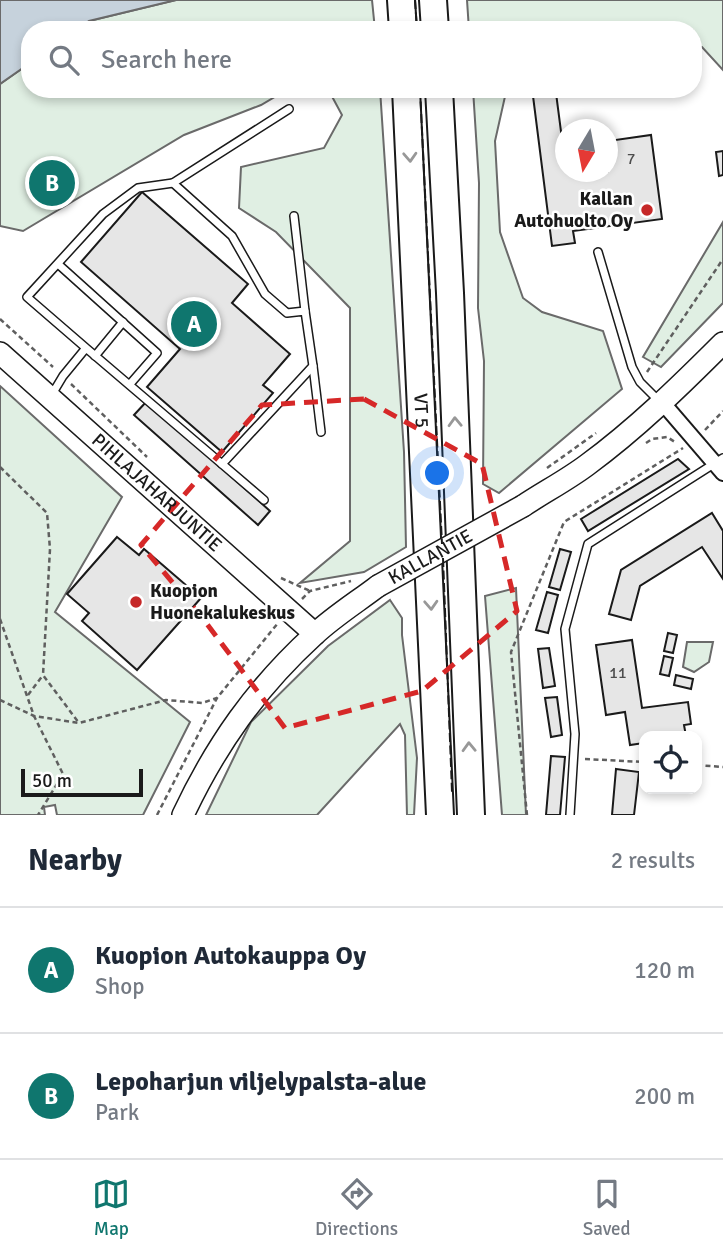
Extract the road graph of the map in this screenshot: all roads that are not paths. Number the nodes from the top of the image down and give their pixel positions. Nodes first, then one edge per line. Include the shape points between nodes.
1 (401, 0) edge
2 (433, 0) edge
3 (402, 21) edge
4 (434, 21) edge
5 (407, 98) edge
6 (439, 98) edge
7 (289, 109) dead end
8 (173, 183) junction
9 (294, 216) dead end
10 (598, 252) dead end
11 (58, 264) junction
12 (305, 311) junction
13 (123, 322) junction
14 (723, 342) edge
15 (86, 348) junction
16 (0, 353) edge
17 (95, 356) junction
18 (313, 366) junction
19 (130, 384) junction
20 (50, 397) junction
21 (662, 402) junction
22 (321, 432) dead end
23 (222, 464) junction
24 (721, 465) edge
25 (264, 500) dead end
26 (314, 634) junction
27 (183, 815) edge
28 (440, 815) edge
29 (471, 815) edge
30 (570, 815) edge

1 - 3 highway
2 - 4 highway
5 -> 28 highway, VT 5
29 -> 6 highway, VT 5
7 - 8 lane
8 - 11 lane via 138,188 103,214
8 - 12 lane via 232,236 265,294 287,313
9 - 12 lane
10 - 21 lane via 632,367 640,382
11 - 13 lane
11 - 15 lane via 27,297
12 - 18 lane
13 - 17 lane
13 - 19 lane via 157,353
14 - 21 main road, KALLANTIE
15 - 17 lane
15 - 20 lane
16 - 20 main road, PIHLAJAHARJUNTIE
17 - 19 lane
18 - 22 lane
18 - 23 lane
19 - 23 lane
20 - 26 main road, PIHLAJAHARJUNTIE
21 - 24 street
21 - 26 main road, KALLANTIE, bridge via 586,466 523,506 368,583
23 - 25 lane
24 - 30 lane via 588,544 565,629 575,734
26 - 27 main road, KALLANTIE via 241,713

